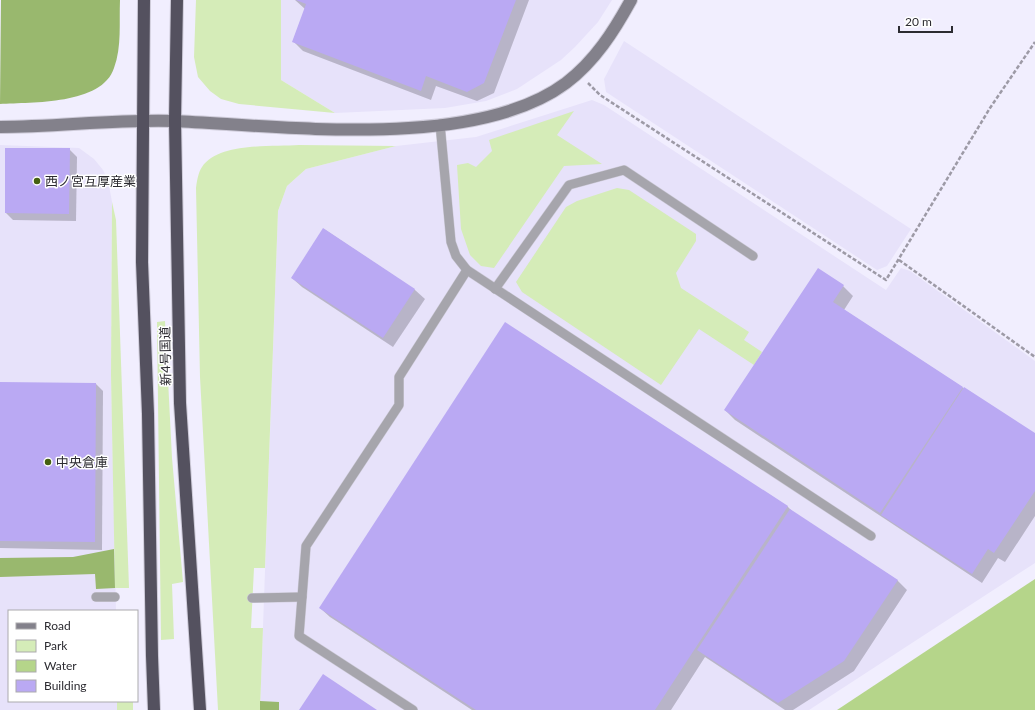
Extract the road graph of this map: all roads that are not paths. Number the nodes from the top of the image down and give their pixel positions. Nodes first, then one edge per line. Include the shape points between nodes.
1 (144, 0) edge
2 (177, 0) edge
3 (631, 0) edge
4 (142, 121) junction
5 (175, 121) junction
6 (440, 124) junction
7 (0, 127) edge
8 (754, 256) dead end
9 (467, 270) junction
10 (495, 289) junction
11 (871, 536) dead end
12 (115, 597) dead end
13 (302, 597) junction
14 (96, 598) dead end
15 (252, 598) dead end
16 (154, 710) edge
17 (200, 710) edge
18 (413, 710) edge

1 - 4 highway, 新4号国道
2 - 5 highway, 新4号国道
3 - 6 street via 593,58 578,73 540,99 504,113 472,121
4 - 5 street
4 - 7 street
4 - 16 highway, 新4号国道 via 142,262
5 - 6 street via 309,128 391,129
5 - 17 highway, 新4号国道 via 180,403
6 - 9 lane via 451,242 456,256
8 - 10 lane via 624,170 569,185
9 - 10 lane
9 - 13 lane via 399,377 399,405 306,546
10 - 11 lane
12 - 14 lane
13 - 15 lane
13 - 18 lane via 299,636

